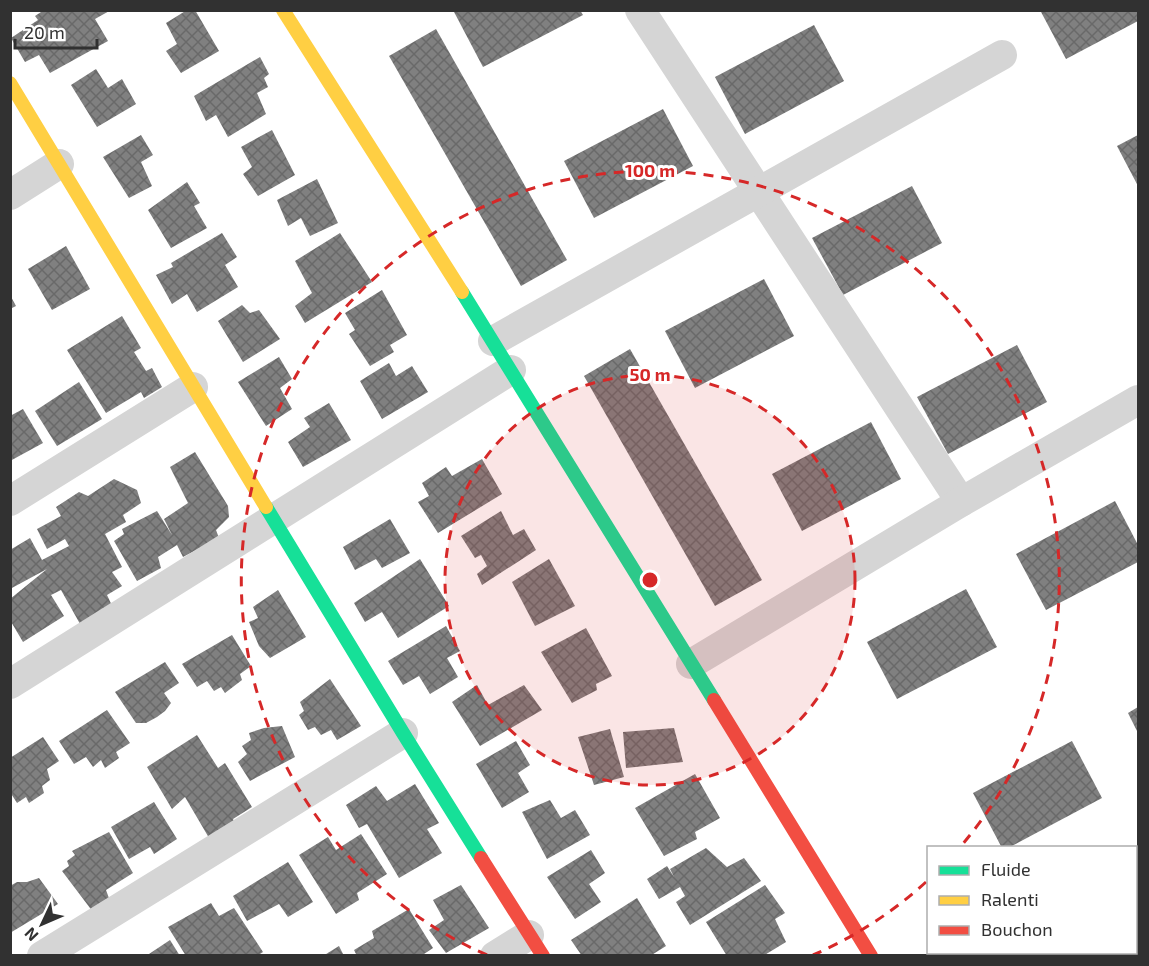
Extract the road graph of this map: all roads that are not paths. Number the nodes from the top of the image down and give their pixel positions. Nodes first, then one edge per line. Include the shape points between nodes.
1 (283, 10) edge
2 (640, 10) edge
3 (1002, 55) dead end
4 (10, 83) edge
5 (59, 164) junction
6 (758, 191) junction
7 (10, 195) edge
8 (493, 341) junction
9 (511, 370) junction
10 (193, 387) junction
11 (1138, 400) edge
12 (10, 501) edge
13 (961, 502) junction
14 (274, 520) junction
15 (691, 664) junction
16 (10, 684) edge
17 (403, 733) junction
18 (536, 945) edge
19 (42, 956) edge
20 (495, 956) edge
21 (871, 956) edge

1 - 8 street
2 - 6 street
3 - 6 street
4 - 5 street
5 - 7 street
5 - 10 street
6 - 8 street
6 - 13 street
8 - 9 street
9 - 14 street
9 - 15 street
10 - 12 street
10 - 14 street
11 - 13 street
13 - 15 street
14 - 16 street
14 - 17 street
15 - 21 street
17 - 18 street
17 - 19 street
18 - 20 street

